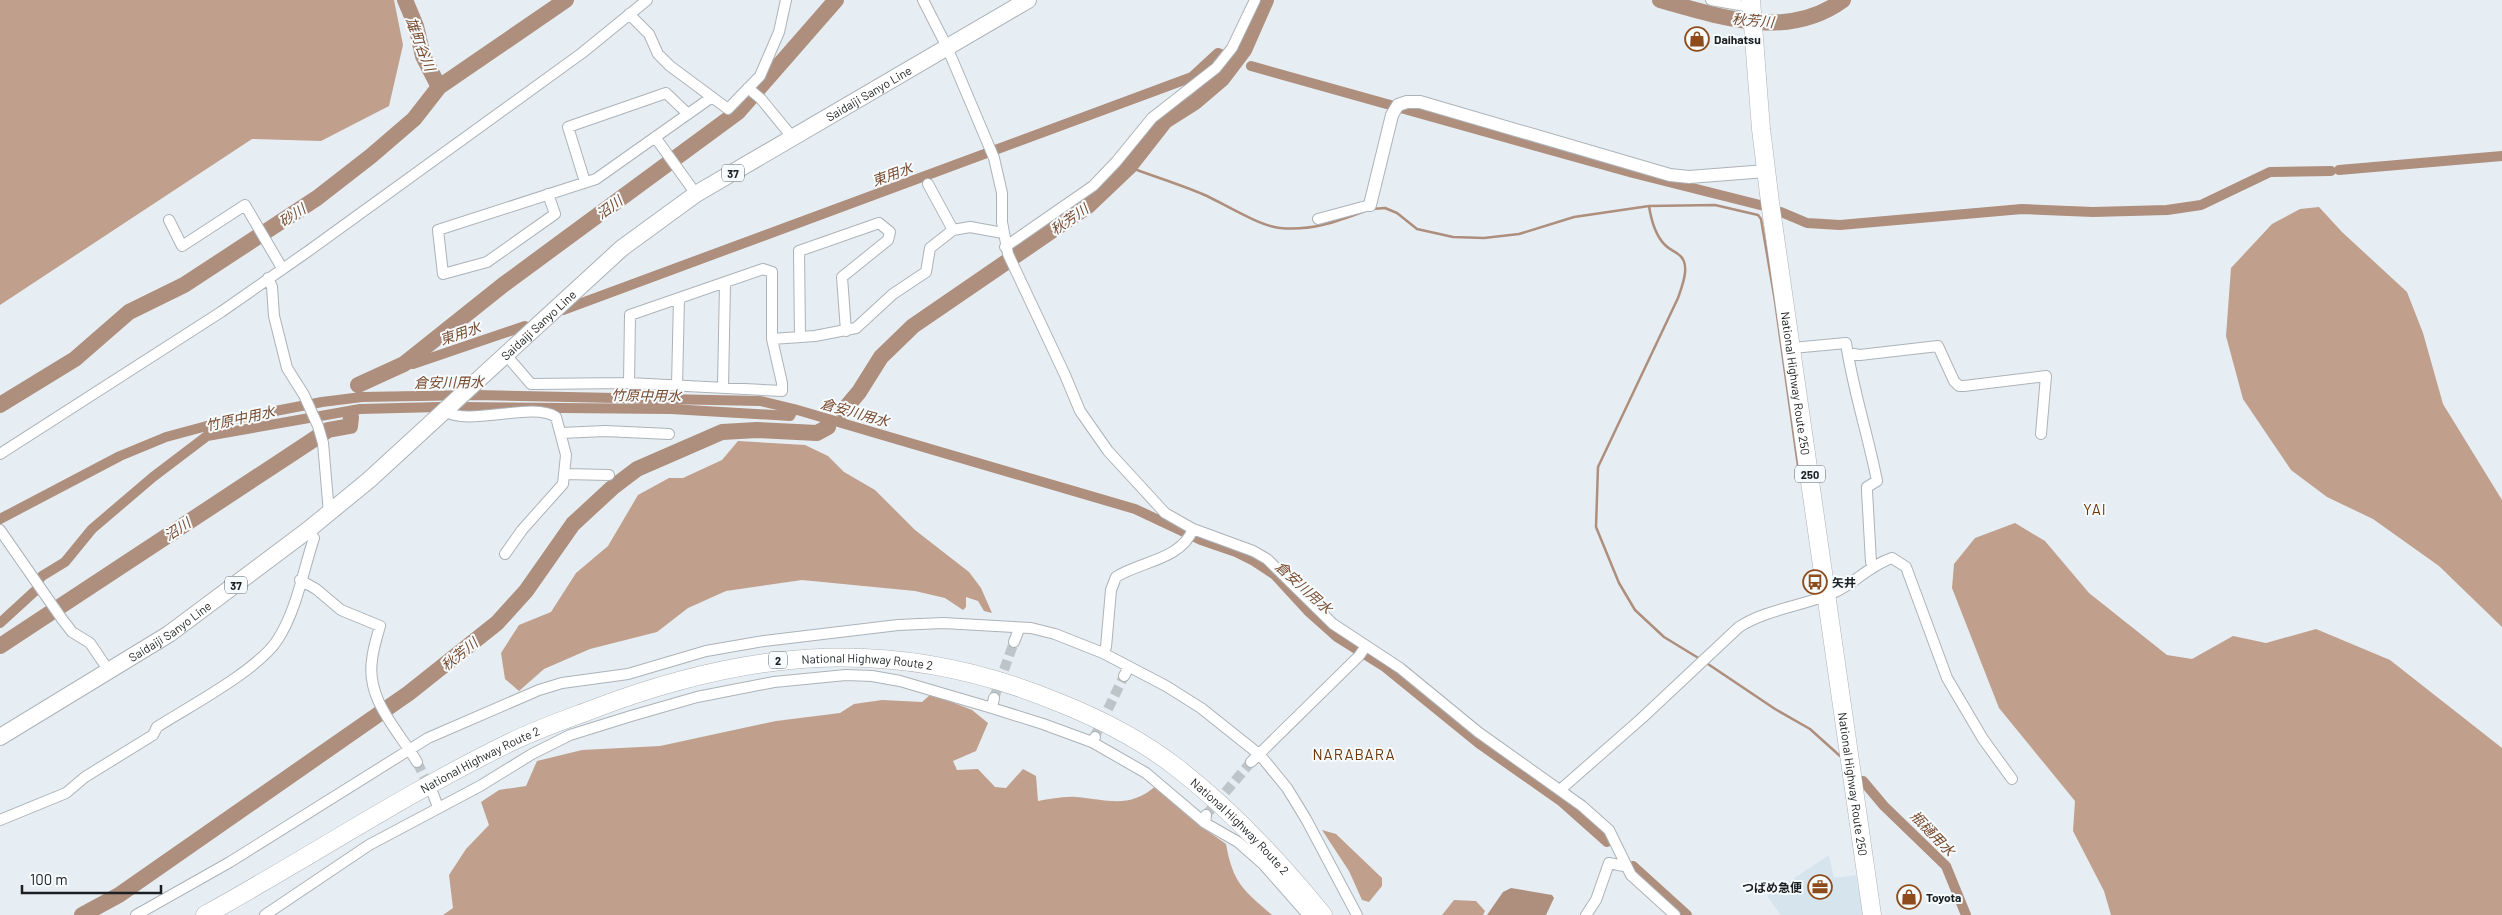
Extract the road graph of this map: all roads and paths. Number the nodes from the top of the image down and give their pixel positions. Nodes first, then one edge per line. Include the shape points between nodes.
1 (646, 0) edge
2 (786, 0) edge
3 (923, 0) edge
4 (1028, 0) edge
5 (1255, 0) edge
6 (1711, 0) edge
7 (1751, 6) edge
8 (629, 14) junction
9 (947, 47) junction
10 (748, 88) junction
11 (712, 97) junction
12 (688, 114) junction
13 (655, 137) junction
14 (793, 138) junction
15 (1766, 171) junction
16 (585, 182) junction
17 (928, 184) dead end
18 (548, 194) junction
19 (696, 194) junction
20 (1370, 205) joint
21 (1318, 219) dead end
22 (169, 220) dead end
23 (953, 230) junction
24 (1003, 233) junction
25 (1007, 250) junction
26 (282, 268) junction
27 (268, 278) junction
28 (725, 283) junction
29 (679, 298) junction
30 (846, 331) junction
31 (800, 337) junction
32 (772, 339) junction
33 (1792, 348) junction
34 (1848, 353) junction
35 (506, 355) junction
36 (629, 383) junction
37 (677, 386) junction
38 (723, 387) junction
39 (448, 408) junction
40 (561, 433) junction
41 (668, 434) dead end
42 (2041, 434) dead end
43 (0, 454) edge
44 (565, 474) junction
45 (608, 475) dead end
46 (329, 513) junction
47 (0, 530) edge
48 (308, 530) junction
49 (1191, 533) junction
50 (505, 554) dead end
51 (1874, 567) junction
52 (300, 580) junction
53 (1827, 595) junction
54 (1019, 628) junction
55 (1014, 642) tunnel mouth
56 (1363, 650) junction
57 (1103, 653) junction
58 (109, 671) junction
59 (0, 738) edge
60 (410, 750) junction
61 (1260, 755) junction
62 (417, 762) tunnel mouth
63 (1251, 762) tunnel mouth
64 (2012, 779) dead end
65 (1560, 790) junction
66 (433, 794) tunnel mouth
67 (438, 807) junction
68 (0, 820) edge
69 (1624, 866) junction
70 (136, 915) edge
71 (205, 915) edge
72 (264, 915) edge
73 (1308, 915) edge
74 (1324, 915) edge
75 (1357, 915) edge
76 (1586, 915) edge
77 (1675, 915) edge
78 (1872, 915) edge

1 - 8 street
2 - 10 street via 772,54 760,76
3 - 9 street
4 - 9 main road, Saidaiji Sanyo Line / 37
5 - 25 street via 1232,48 1216,68 1152,118 1093,186
6 - 7 street
7 - 15 highway, National Highway Route 250 / 250
8 - 11 street via 648,34 664,60
8 - 26 street via 574,59
9 - 14 main road, Saidaiji Sanyo Line / 37
9 - 24 street via 993,154 1002,193
10 - 11 street via 728,109
10 - 14 street
11 - 12 street
12 - 13 street
12 - 16 street via 666,93 568,127
13 - 16 street via 596,179
13 - 19 street
14 - 19 main road, Saidaiji Sanyo Line / 37
15 - 20 street via 1688,177 1670,175 1420,102 1407,102 1398,105 1392,116
15 - 33 highway, National Highway Route 250 / 250
16 - 18 street
17 - 23 street
18 - 18 street via 555,214 487,262 442,274 438,230
19 - 35 main road, Saidaiji Sanyo Line / 37 via 622,248
20 - 21 street
22 - 26 street via 182,246 245,205
23 - 24 street via 970,227
23 - 30 street via 930,248 926,272 893,294 856,328
24 - 25 street
25 - 49 street via 1074,400 1089,426 1154,504
26 - 27 street
27 - 43 street via 221,312
27 - 46 street via 287,368 304,395 323,443
28 - 29 street
28 - 32 street via 763,269 772,272
28 - 38 street
29 - 36 street via 630,314
29 - 37 street
30 - 31 street
30 - 31 street via 842,277 888,240 890,232 879,223 799,251
31 - 32 street
32 - 38 street via 782,391
33 - 34 street via 1846,344
33 - 53 highway, National Highway Route 250 / 250
34 - 42 street via 1860,355 1938,346 1958,386 2046,376
34 - 51 street via 1854,392 1877,481 1867,488 1871,562
35 - 36 street via 531,384
35 - 39 main road, Saidaiji Sanyo Line / 37
36 - 37 street
37 - 38 street
39 - 40 street via 455,415 551,413 556,417
39 - 46 main road, Saidaiji Sanyo Line / 37
40 - 41 street
40 - 44 street via 566,455
44 - 45 street
44 - 50 street via 563,484
46 - 48 main road, Saidaiji Sanyo Line / 37
47 - 58 street via 72,632 90,643
48 - 52 street via 314,538
48 - 58 main road, Saidaiji Sanyo Line / 37 via 177,628
49 - 56 street via 1253,551 1267,559
49 - 57 street via 1178,549 1116,577 1111,590
51 - 53 street
51 - 64 street via 1892,558 1906,567 1947,678
52 - 60 street via 341,610 380,626 371,662 372,684 377,701
52 - 68 street via 285,626 262,658 157,727 154,735 85,777 66,793
53 - 65 street via 1747,622
53 - 78 highway, National Highway Route 250 / 250
54 - 55 street
54 - 57 street via 1055,634
54 - 60 street via 912,624 788,637 706,651 628,674 562,683 539,690 428,738
56 - 61 street
56 - 65 street via 1400,668 1478,732
57 - 61 street via 1127,671 1201,708
58 - 59 main road, Saidaiji Sanyo Line / 37
60 - 62 street
60 - 70 street via 230,862
61 - 63 street
61 - 75 street via 1287,788 1306,819
65 - 69 street via 1609,830
66 - 67 street
67 - 72 street via 370,845
67 - 73 street via 570,735 697,697 774,682 872,676 993,703 1043,724 1094,739 1146,773 1238,842 1263,864
69 - 76 street via 1608,863 1596,900
69 - 77 street
71 - 74 highway, National Highway Route 2 / 2 via 450,772 561,721 625,696 682,679 780,660 836,656 893,658 997,679 1091,716 1135,739 1175,765 1219,802 1260,841

